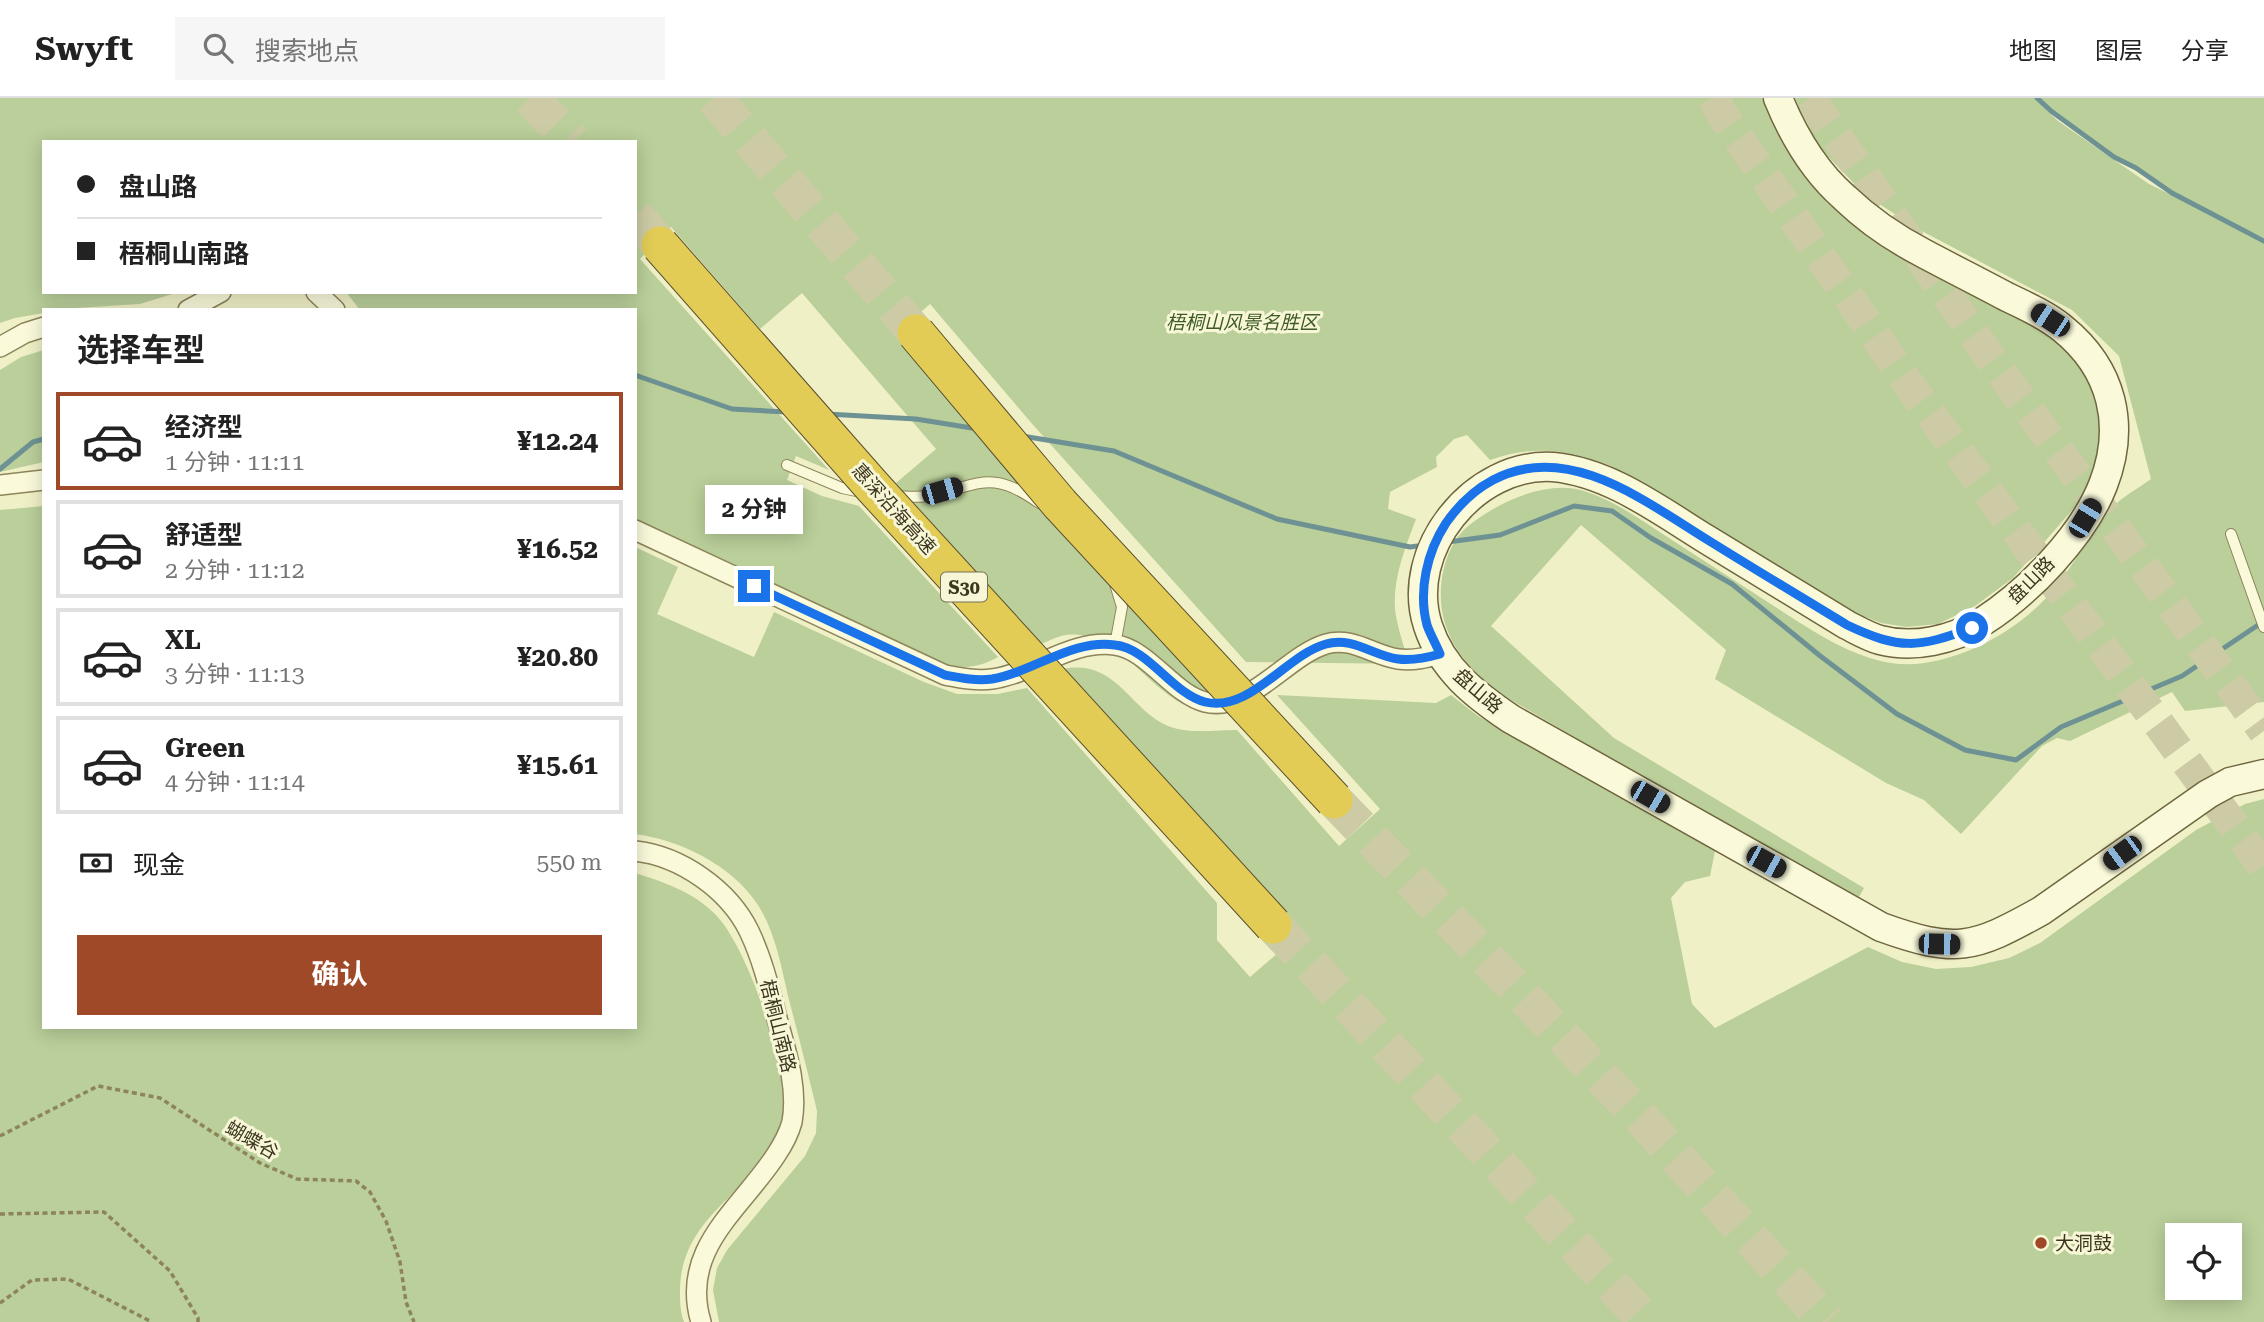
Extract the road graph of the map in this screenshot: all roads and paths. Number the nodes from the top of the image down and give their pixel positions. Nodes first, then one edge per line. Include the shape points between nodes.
1 (1778, 98) edge
2 (660, 244) tunnel mouth
3 (217, 294) edge
4 (318, 294) edge
5 (192, 308) edge
6 (333, 308) edge
7 (42, 328) edge
8 (916, 333) tunnel mouth
9 (0, 347) edge
10 (788, 465) dead end
11 (42, 480) edge
12 (5, 484) edge
13 (1048, 509) dead end
14 (1058, 517) dead end
15 (637, 531) edge
16 (2231, 534) dead end
17 (2264, 627) edge
18 (1115, 645) junction
19 (1440, 654) junction
20 (2264, 774) edge
21 (1334, 800) tunnel mouth
22 (637, 852) edge
23 (1273, 925) tunnel mouth
24 (0, 1136) edge
25 (0, 1214) edge
26 (0, 1303) edge
27 (152, 1322) edge
28 (198, 1322) edge
29 (414, 1322) edge
30 (701, 1322) edge

1 - 19 main road, 盘山路 via 1802,147 1845,198 1919,251 2063,328 2084,349 2110,395 2115,417 2114,447 2099,495 2060,551 2000,610 1972,628 1908,644 1878,640 1847,625 1626,490 1582,472 1528,467 1484,485 1441,531 1428,564 1423,595 1427,624
2 - 23 highway, 惠深沿海高速 / S30, bridge via 873,487
3 - 5 street
4 - 6 street
7 - 9 street
8 - 21 highway, bridge via 1060,505
10 - 13 lane via 842,488 879,496 925,496 982,482 1003,483
11 - 12 street
14 - 18 lane via 1099,552 1114,578 1122,607
15 - 18 street via 945,675 994,678 1065,652
16 - 17 lane
18 - 19 street via 1131,650 1202,701 1221,704 1239,699 1311,649 1330,642 1353,643 1396,659
19 - 20 main road, 盘山路 via 1456,676 1511,719 1881,928 1939,944 1965,945 2017,925 2208,794 2230,782
22 - 30 street, 梧桐山南路 via 690,870 731,904 760,956 789,1060 792,1123 766,1170 716,1230 705,1251 696,1298
24 - 29 path, 蝴蝶谷 via 98,1086 160,1098 260,1163 297,1179 356,1181 370,1192 386,1221
25 - 28 path via 104,1212 170,1271
26 - 27 path via 32,1280 68,1279

